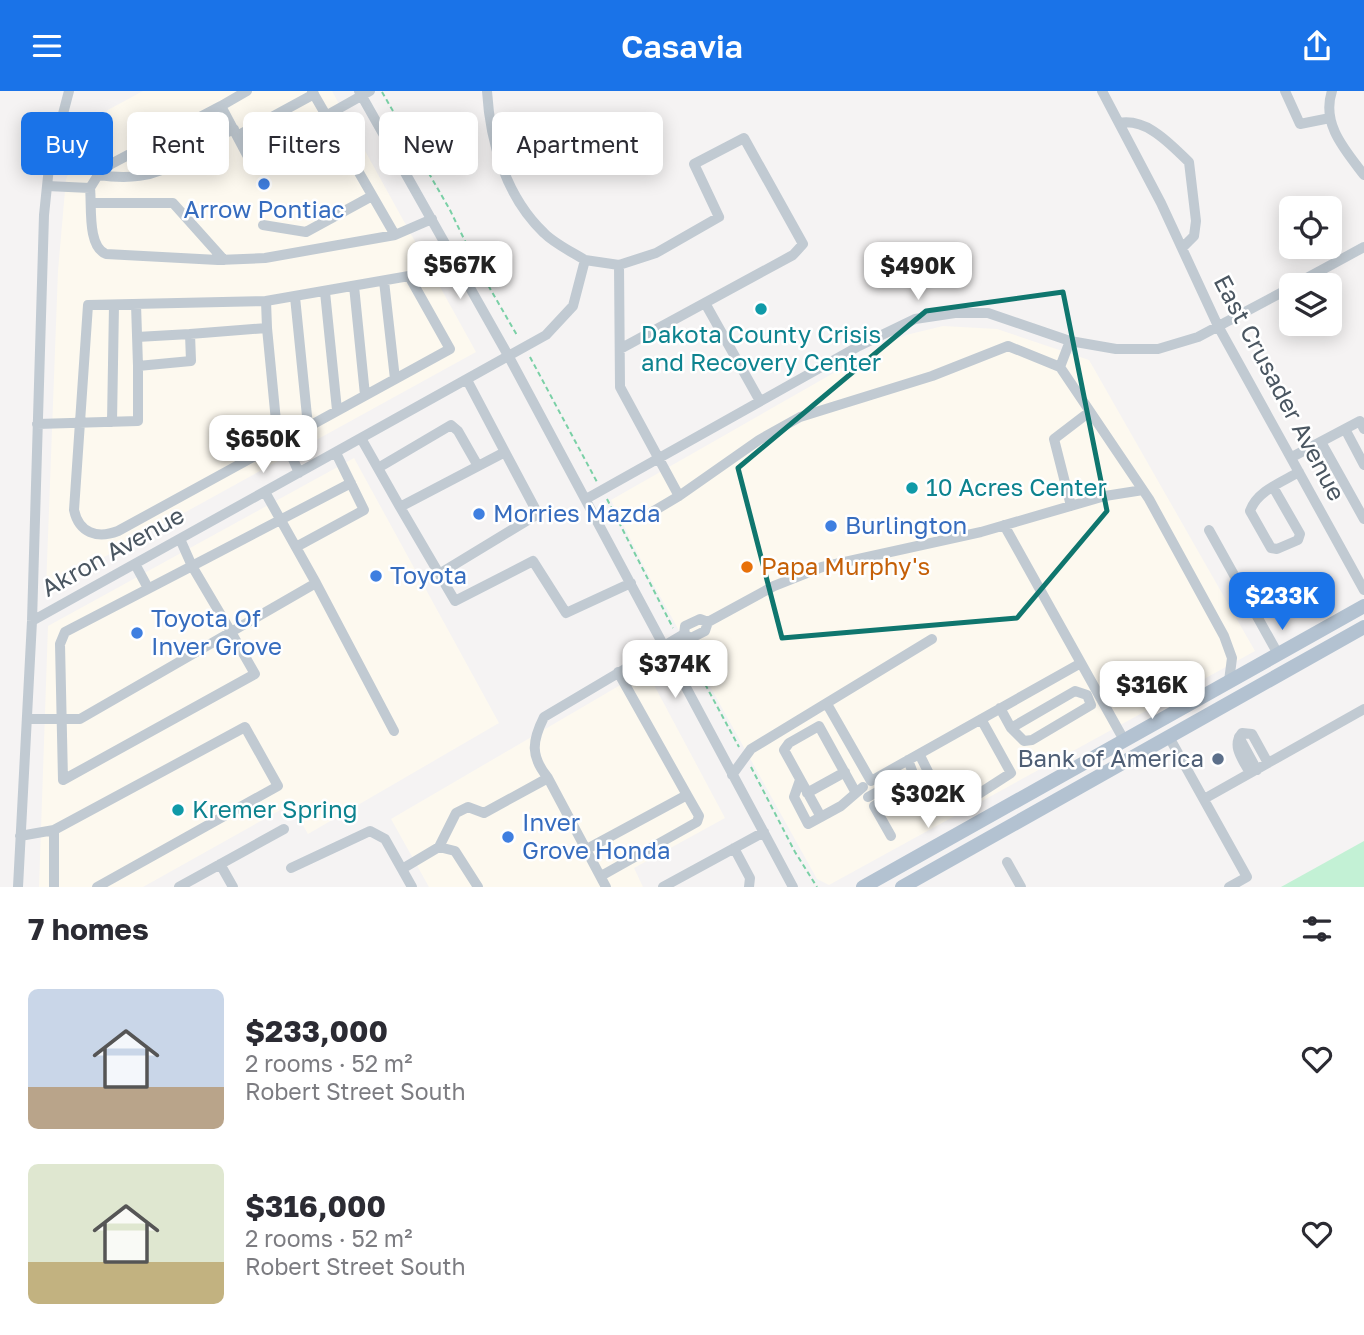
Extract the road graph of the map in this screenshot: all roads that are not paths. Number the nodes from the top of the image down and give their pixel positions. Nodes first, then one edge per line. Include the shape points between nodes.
1 (69, 91) edge
2 (247, 91) edge
3 (487, 91) edge
4 (1102, 91) edge
5 (1285, 91) edge
6 (1332, 91) edge
7 (313, 92) edge
8 (364, 93) edge
9 (221, 106) junction
10 (324, 112) edge
11 (333, 112) edge
12 (1330, 118) junction
13 (1119, 123) junction
14 (235, 133) junction
15 (243, 148) edge
16 (113, 163) edge
17 (98, 175) joint
18 (360, 175) edge
19 (1364, 175) edge
20 (47, 186) junction
21 (90, 188) junction
22 (372, 196) junction
23 (92, 203) junction
24 (432, 219) junction
25 (263, 225) dead end
26 (395, 235) junction
27 (1364, 247) edge
28 (1182, 248) junction
29 (224, 260) junction
30 (585, 260) junction
31 (620, 265) junction
32 (1317, 273) edge
33 (383, 281) junction
34 (354, 286) junction
35 (325, 292) junction
36 (1279, 293) edge
37 (295, 297) junction
38 (266, 301) junction
39 (705, 303) junction
40 (136, 304) junction
41 (114, 305) junction
42 (1218, 326) junction
43 (267, 328) junction
44 (190, 334) junction
45 (137, 337) junction
46 (1070, 341) junction
47 (620, 349) junction
48 (509, 357) junction
49 (138, 366) junction
50 (1060, 366) junction
51 (395, 379) junction
52 (467, 380) junction
53 (365, 395) junction
54 (760, 401) junction
55 (337, 410) junction
56 (1088, 413) junction
57 (112, 422) junction
58 (79, 423) junction
59 (37, 424) junction
60 (308, 426) junction
61 (1345, 429) junction
62 (1364, 429) edge
63 (362, 440) junction
64 (278, 442) junction
65 (1321, 442) junction
66 (505, 452) junction
67 (336, 453) junction
68 (1292, 457) junction
69 (658, 458) junction
70 (1364, 465) edge
71 (478, 466) junction
72 (378, 468) junction
73 (1299, 471) junction
74 (299, 473) junction
75 (351, 483) junction
76 (1273, 487) junction
77 (1143, 489) junction
78 (265, 492) junction
79 (680, 496) junction
80 (586, 499) junction
81 (1071, 506) junction
82 (400, 507) junction
83 (647, 515) dead end
84 (1364, 519) edge
85 (281, 521) junction
86 (1004, 525) junction
87 (1209, 530) dead end
88 (180, 539) junction
89 (296, 547) junction
90 (135, 564) junction
91 (192, 566) junction
92 (439, 574) junction
93 (316, 583) junction
94 (631, 583) junction
95 (148, 588) junction
96 (1364, 590) edge
97 (1364, 606) edge
98 (32, 621) junction
99 (1364, 627) edge
100 (231, 632) junction
101 (932, 639) dead end
102 (665, 646) junction
103 (1278, 654) junction
104 (1081, 663) junction
105 (618, 672) junction
106 (1055, 678) junction
107 (1229, 681) junction
108 (1066, 697) junction
109 (827, 704) junction
110 (1000, 708) junction
111 (1364, 709) edge
112 (1175, 711) junction
113 (27, 719) junction
114 (981, 719) junction
115 (60, 720) junction
116 (1012, 728) junction
117 (394, 731) dead end
118 (1169, 737) junction
119 (1124, 740) junction
120 (919, 754) junction
121 (908, 760) junction
122 (1268, 763) junction
123 (1117, 766) junction
124 (845, 772) junction
125 (1254, 772) junction
126 (732, 775) junction
127 (904, 777) junction
128 (548, 778) junction
129 (800, 780) junction
130 (807, 793) junction
131 (866, 793) junction
132 (687, 795) junction
133 (1204, 799) junction
134 (821, 817) junction
135 (284, 829) dead end
136 (54, 830) junction
137 (764, 832) junction
138 (20, 836) junction
139 (891, 836) dead end
140 (439, 847) junction
141 (734, 848) junction
142 (587, 849) junction
143 (1007, 862) dead end
144 (220, 864) junction
145 (291, 868) dead end
146 (402, 869) junction
147 (601, 876) junction
148 (923, 882) edge
149 (198, 883) edge
150 (18, 887) edge
151 (54, 887) edge
152 (97, 887) edge
153 (179, 887) edge
154 (233, 887) edge
155 (412, 887) edge
156 (478, 887) edge
157 (606, 887) edge
158 (663, 887) edge
159 (748, 887) edge
160 (793, 887) edge
161 (863, 887) edge
162 (902, 887) edge
163 (1021, 887) edge
164 (1228, 887) edge

1 - 20 street
2 - 9 street
3 - 30 street via 489,131 511,188 544,233
4 - 13 street, East Crusader Avenue
5 - 12 street via 1300,124
6 - 12 street via 1327,106
7 - 10 street
7 - 14 street
8 - 11 street
8 - 24 street
9 - 14 street
9 - 16 street
12 - 19 street via 1334,133
13 - 28 street, East Crusader Avenue
13 - 28 street via 1134,120 1145,125 1189,162 1196,221 1194,236
14 - 15 street
14 - 17 street via 203,138 187,148 181,159 145,177
17 - 21 street
18 - 22 street
20 - 21 street
20 - 59 street
21 - 23 street
22 - 25 street via 306,232
22 - 26 street
23 - 29 street via 173,203
23 - 29 street via 95,243 100,251
24 - 26 street
24 - 48 street
26 - 29 street via 286,255
27 - 32 street
28 - 42 street, East Crusader Avenue
30 - 31 street
30 - 48 street, Akron Avenue via 573,306 546,335
31 - 39 street via 656,253 719,216 694,164 744,138 803,244
31 - 47 street
33 - 34 street
33 - 51 street
33 - 51 street via 409,276 450,349
34 - 35 street
34 - 53 street
35 - 37 street
35 - 55 street
36 - 42 street
37 - 38 street
37 - 60 street
38 - 40 street
38 - 43 street
39 - 47 street
39 - 54 street
40 - 41 street
40 - 45 street
41 - 57 street
41 - 58 street via 88,305
42 - 46 street via 1158,349 1116,349
42 - 68 street, East Crusader Avenue
43 - 44 street
43 - 64 street
44 - 45 street
44 - 49 street via 191,361
45 - 49 street
46 - 50 street
46 - 54 street via 988,313 915,319
47 - 69 street via 620,387
48 - 52 street, Akron Avenue
48 - 80 street
49 - 57 street via 138,421
50 - 56 street
50 - 79 street via 1008,346 932,376 849,400 800,417 759,440
51 - 53 street
52 - 63 street, Akron Avenue
52 - 66 street
53 - 55 street
54 - 69 street
55 - 60 street
56 - 77 street
56 - 81 street via 1054,439
57 - 58 street
58 - 59 street
58 - 64 street via 74,510 85,530 98,535 118,531
59 - 98 street
60 - 64 street
61 - 62 street via 1360,421
61 - 65 street
61 - 70 street
63 - 67 street, Akron Avenue
63 - 72 street
64 - 74 street
65 - 68 street
65 - 84 street
66 - 71 street
66 - 92 street via 538,514
67 - 74 street, Akron Avenue
67 - 75 street
68 - 73 street, East Crusader Avenue
69 - 79 street
69 - 80 street
71 - 72 street via 451,425
71 - 82 street
72 - 82 street
73 - 76 street
73 - 96 street, East Crusader Avenue
74 - 78 street, Akron Avenue
75 - 85 street
75 - 89 street via 364,510
76 - 76 street via 1250,511 1271,548 1277,549 1298,540 1300,534
77 - 81 street
77 - 107 street via 1228,643 1232,658
78 - 85 street
78 - 88 street, Akron Avenue
79 - 83 street
80 - 94 street
81 - 86 street
82 - 92 street
85 - 89 street
85 - 91 street
86 - 102 street via 822,567 774,586 708,622 700,619 685,626 684,634
86 - 104 street
87 - 103 street
88 - 90 street, Akron Avenue
88 - 91 street
89 - 93 street
90 - 95 street
90 - 98 street, Akron Avenue
91 - 95 street
91 - 100 street
92 - 94 street via 455,601 533,561 566,613
93 - 100 street
93 - 117 street
94 - 102 street
95 - 115 street via 65,632 60,643
97 - 103 main road
98 - 113 street
99 - 118 main road
100 - 115 street via 80,719
100 - 115 street via 255,674 63,780
101 - 109 street
102 - 105 street
102 - 126 street
103 - 107 main road
104 - 106 street
104 - 119 street
105 - 128 street via 544,717 535,735 536,763
105 - 132 street
106 - 108 street
106 - 110 street
107 - 112 main road
108 - 116 street
108 - 116 street via 1081,691 1090,705 1032,740 1024,741
109 - 126 street via 747,752
109 - 131 street
110 - 114 street
110 - 116 street
111 - 122 street
112 - 118 main road
112 - 119 main road
113 - 115 street
113 - 138 street
114 - 120 street
114 - 120 street via 1011,773 963,804 942,796
118 - 123 main road
118 - 133 street
119 - 123 main road
119 - 161 main road
120 - 121 street
121 - 127 street
121 - 131 street
122 - 125 street
122 - 125 street via 1247,731 1239,737
123 - 148 main road
124 - 129 street via 819,726 784,747
124 - 130 street
124 - 131 street
125 - 133 street
126 - 137 street
127 - 131 street
127 - 131 street via 916,781
128 - 140 street via 484,813 468,807 456,814
128 - 142 street
129 - 130 street
129 - 134 street via 794,797 808,824
130 - 134 street
131 - 134 street
131 - 139 street
132 - 142 street
132 - 147 street via 699,816 697,822
133 - 164 street via 1247,877
135 - 144 street
136 - 138 street
136 - 151 street
136 - 152 street via 244,727 278,786
137 - 141 street
137 - 160 street
138 - 150 street
140 - 146 street
140 - 156 street via 455,851
141 - 158 street
141 - 159 street via 750,878
142 - 147 street
143 - 163 street
144 - 149 street
144 - 154 street
145 - 146 street via 370,831 385,839
146 - 155 street
147 - 157 street
148 - 162 main road
149 - 153 street

